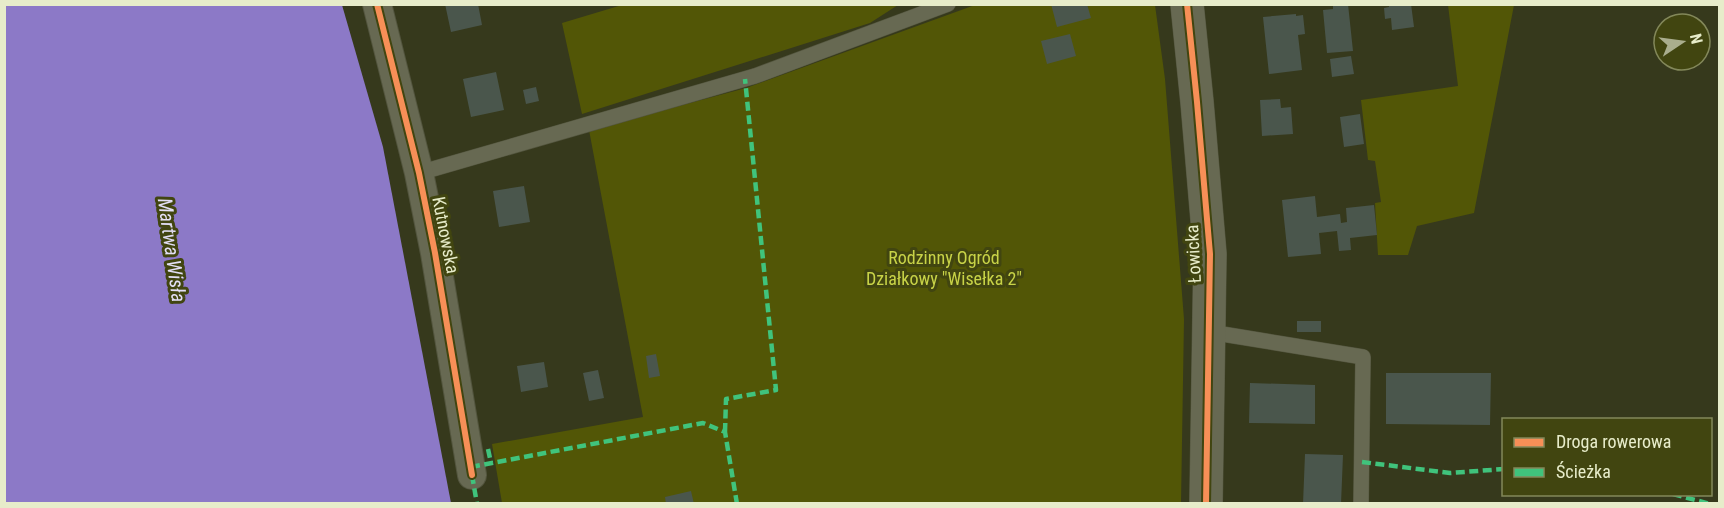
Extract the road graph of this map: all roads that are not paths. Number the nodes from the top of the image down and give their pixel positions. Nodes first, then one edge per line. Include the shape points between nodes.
1 (377, 4) edge
2 (948, 4) edge
3 (1187, 4) edge
4 (419, 173) junction
5 (1210, 332) junction
6 (472, 475) dead end
7 (1206, 504) edge
8 (1361, 504) edge

1 - 4 street, Kutnowska
2 - 4 lane via 755,76
3 - 5 street, Łowicka via 1210,254
4 - 6 street, Kutnowska
5 - 7 street, Łowicka
5 - 8 lane via 1363,357

